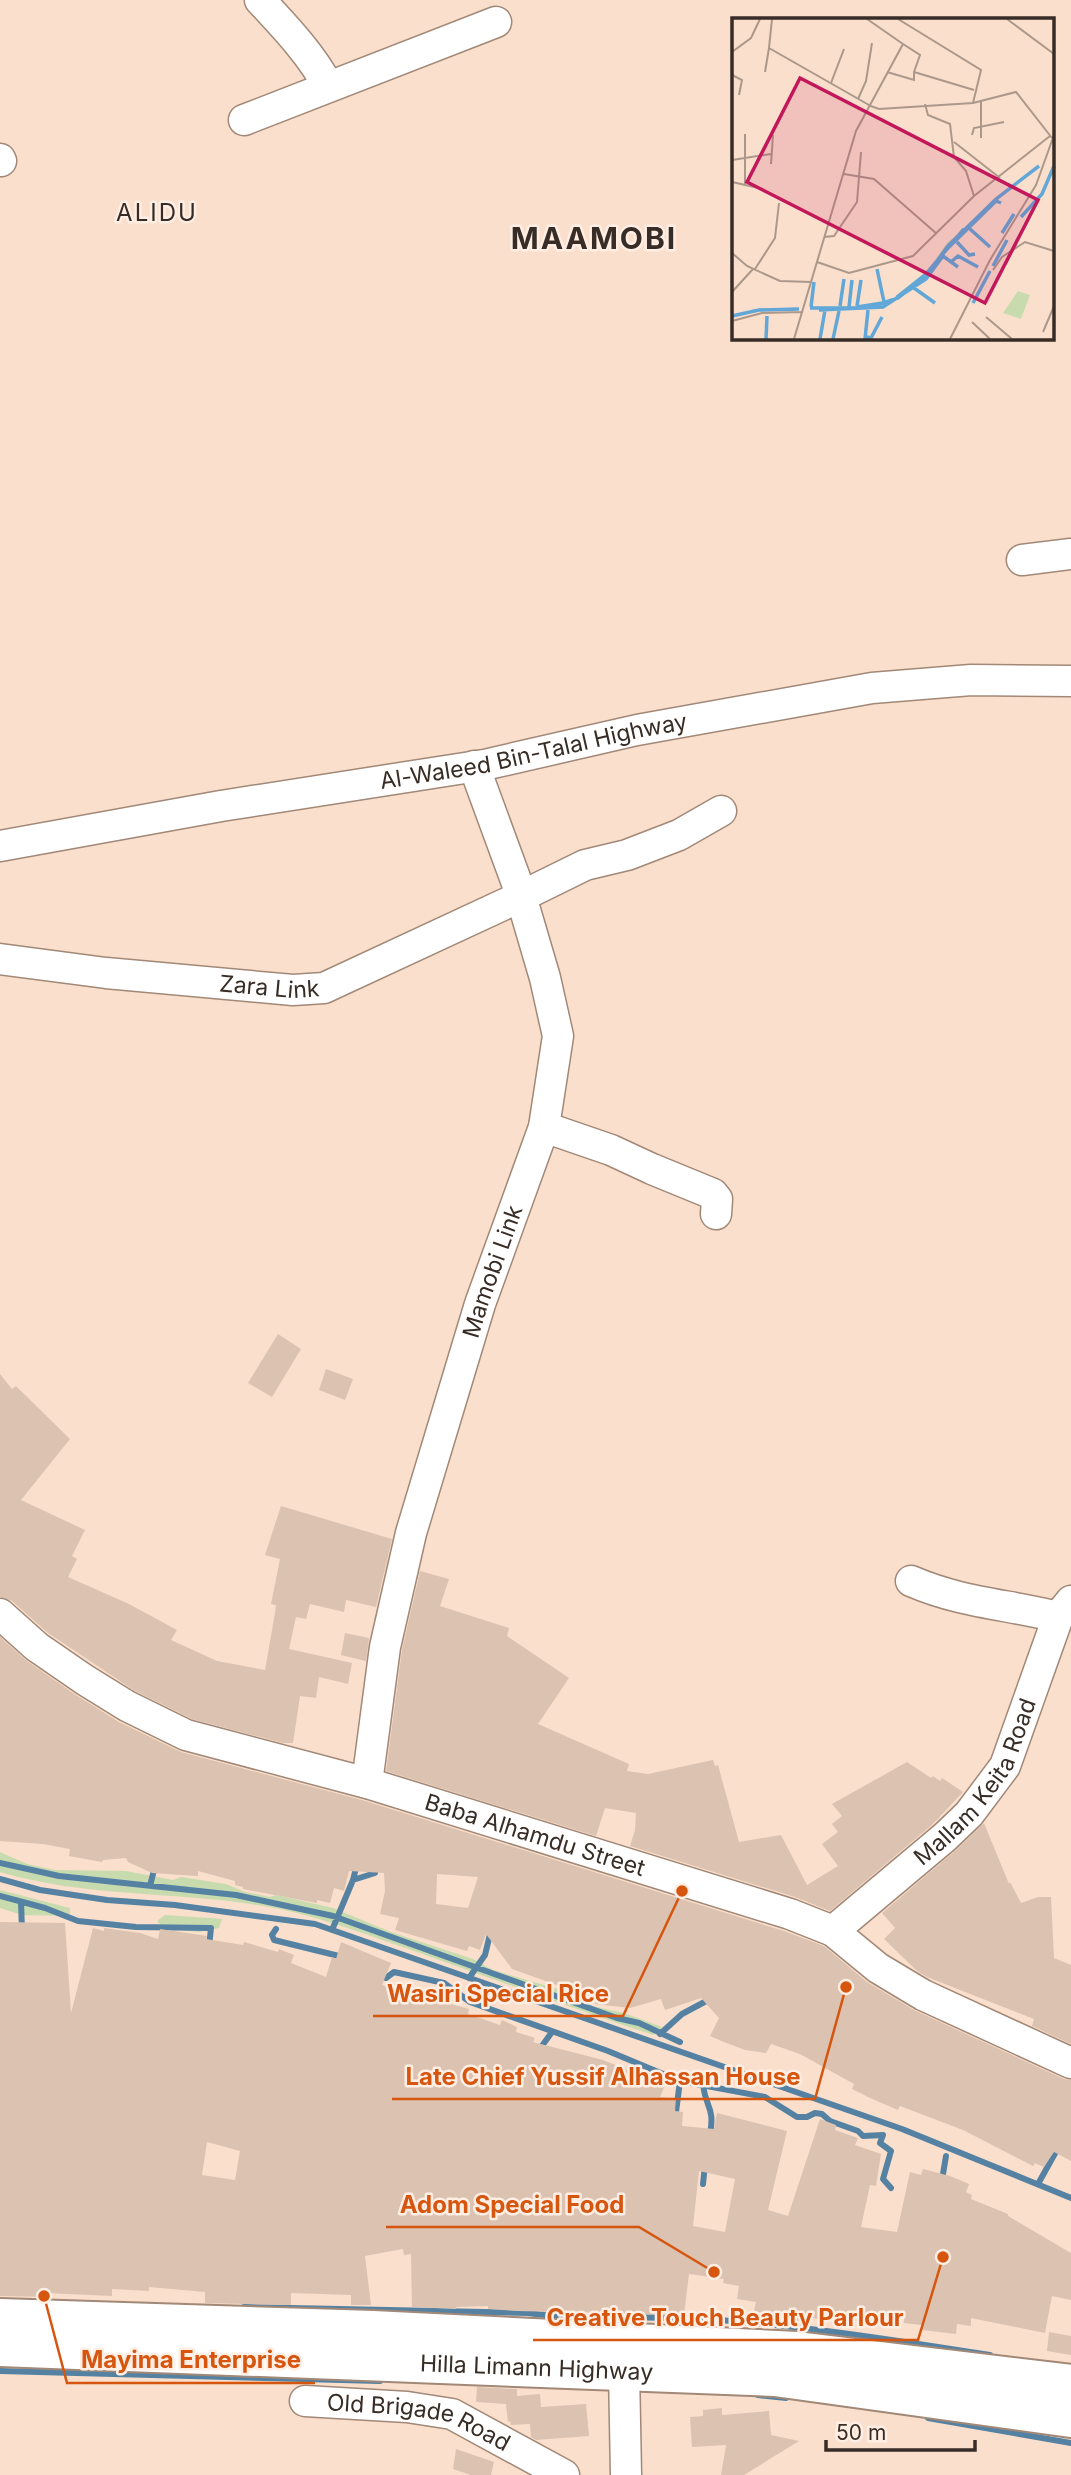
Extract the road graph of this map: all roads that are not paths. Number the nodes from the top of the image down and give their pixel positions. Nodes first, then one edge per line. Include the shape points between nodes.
1 (260, 0) edge
2 (496, 22) dead end
3 (328, 86) junction
4 (244, 120) dead end
5 (1071, 554) edge
6 (1022, 560) dead end
7 (1071, 681) edge
8 (474, 766) junction
9 (721, 811) dead end
10 (0, 846) edge
11 (520, 897) junction
12 (0, 959) edge
13 (544, 1127) junction
14 (716, 1214) dead end
15 (911, 1581) dead end
16 (1064, 1609) edge
17 (0, 1614) edge
18 (367, 1783) junction
19 (833, 1931) junction
20 (1071, 2063) edge
21 (0, 2318) edge
22 (0, 2347) edge
23 (624, 2370) junction
24 (1071, 2384) edge
25 (305, 2401) dead end
26 (1071, 2418) edge
27 (564, 2475) edge
28 (626, 2475) edge

1 - 3 street
2 - 3 street
3 - 4 street
5 - 6 street
7 - 8 street, Al-Waleed Bin-Talal Highway via 971,680 872,688 637,730
8 - 10 street, Al-Waleed Bin-Talal Highway
8 - 11 street, Mamobi Link
9 - 11 street, Zara Link via 679,835 585,865
11 - 12 street, Zara Link via 324,988 293,990 106,974
11 - 13 street, Mamobi Link via 558,1036
13 - 14 street via 713,1194
13 - 18 street, Mamobi Link via 480,1304 411,1533 385,1647
15 - 16 street via 987,1605 1033,1611
16 - 19 street, Mallam Keita Road via 1006,1766 970,1814
17 - 18 street, Baba Alhamdu Street via 85,1680 186,1735
18 - 19 street, Baba Alhamdu Street
19 - 20 street, Baba Alhamdu Street via 878,1968 923,1995
21 - 24 main road, Hilla Limann Highway via 797,2351
22 - 23 main road, Hilla Limann Highway
23 - 26 main road, Hilla Limann Highway via 775,2376
23 - 28 street
25 - 27 street, Old Brigade Road via 452,2414

